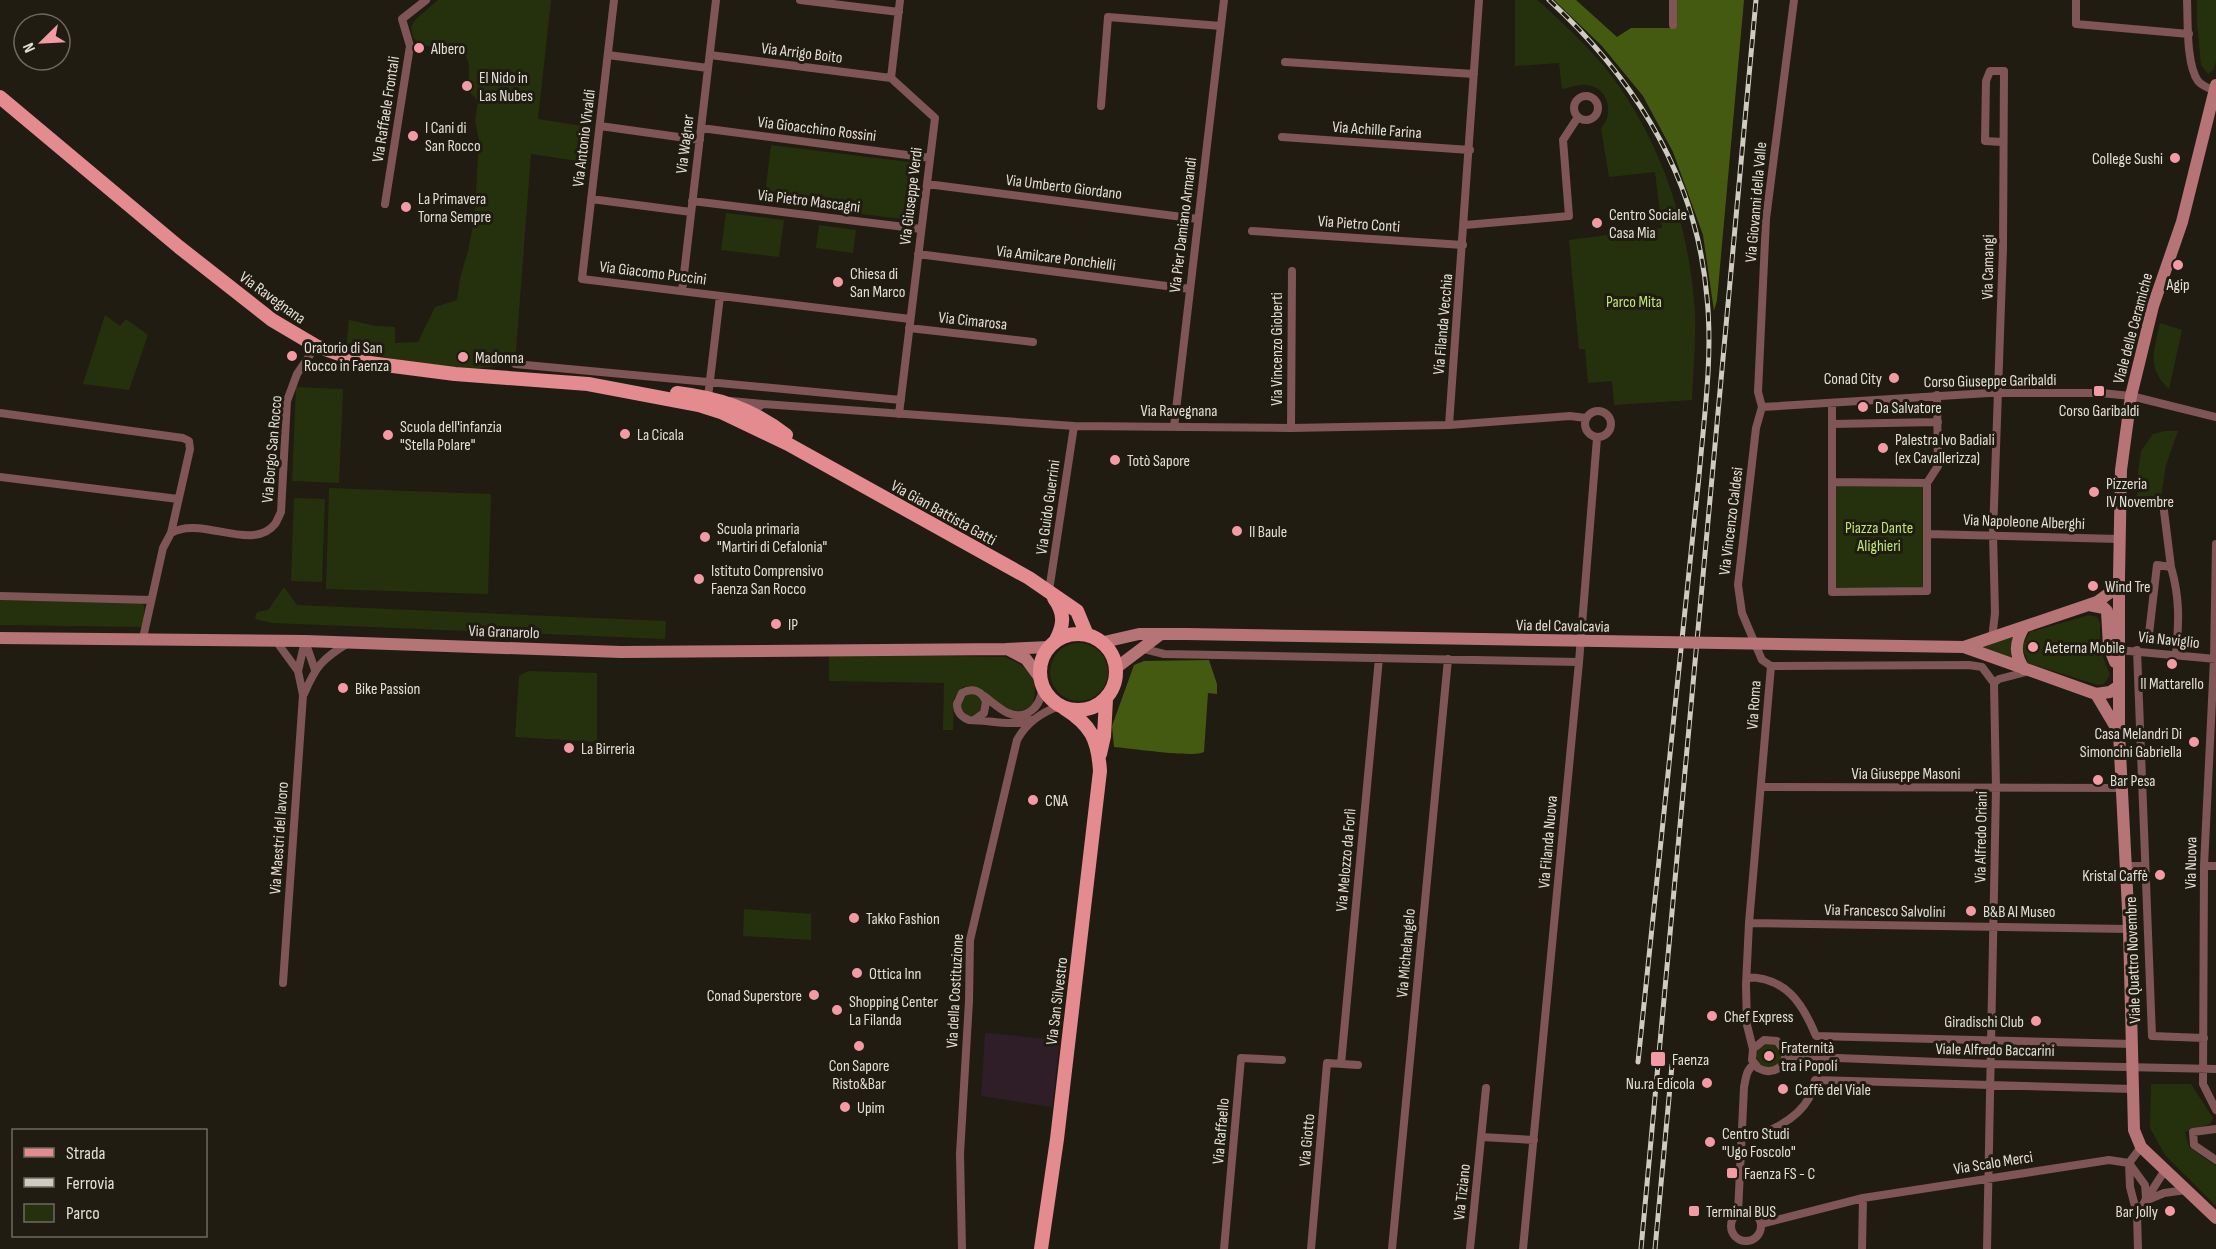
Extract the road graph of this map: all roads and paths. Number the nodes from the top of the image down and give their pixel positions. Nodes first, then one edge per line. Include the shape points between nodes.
1 (426, 0) edge
2 (614, 0) edge
3 (716, 0) edge
4 (800, 0) edge
5 (900, 0) edge
6 (1224, 0) edge
7 (1479, 0) edge
8 (1673, 0) edge
9 (1794, 0) edge
10 (2076, 0) edge
11 (2187, 0) edge
12 (899, 12) junction
13 (1673, 25) dead end
14 (1221, 26) junction
15 (2189, 34) junction
16 (608, 55) junction
17 (710, 56) junction
18 (1285, 62) dead end
19 (708, 68) junction
20 (1474, 74) junction
21 (891, 78) junction
22 (2216, 89) edge
23 (0, 97) edge
24 (1101, 106) dead end
25 (1578, 117) dead end
26 (600, 126) junction
27 (701, 128) junction
28 (1282, 137) dead end
29 (700, 140) junction
30 (2002, 142) junction
31 (1470, 150) junction
32 (930, 158) junction
33 (927, 184) junction
34 (591, 199) junction
35 (692, 201) junction
36 (385, 204) dead end
37 (691, 212) junction
38 (1198, 219) junction
39 (1465, 225) junction
40 (921, 229) junction
41 (1252, 231) dead end
42 (1463, 245) junction
43 (918, 254) junction
44 (1292, 271) dead end
45 (582, 279) joint
46 (1190, 289) junction
47 (682, 291) junction
48 (720, 296) junction
49 (910, 324) junction
50 (1033, 342) dead end
51 (316, 346) junction
52 (515, 364) dead end
53 (588, 377) junction
54 (705, 382) junction
55 (609, 387) junction
56 (1998, 393) junction
57 (1937, 395) junction
58 (2131, 396) junction
59 (714, 398) junction
60 (901, 400) junction
61 (1832, 403) junction
62 (767, 404) junction
63 (1762, 407) junction
64 (0, 413) edge
65 (899, 414) junction
66 (746, 417) junction
67 (2216, 417) edge
68 (1586, 418) junction
69 (1938, 422) junction
70 (1832, 424) junction
71 (1449, 425) junction
72 (1074, 426) junction
73 (1174, 427) junction
74 (1291, 428) junction
75 (778, 429) junction
76 (1597, 438) junction
77 (822, 463) junction
78 (0, 477) edge
79 (1832, 482) junction
80 (1927, 483) junction
81 (178, 499) junction
82 (2164, 511) dead end
83 (171, 533) junction
84 (1928, 534) junction
85 (1993, 534) junction
86 (2119, 539) junction
87 (2216, 544) edge
88 (2171, 567) junction
89 (2119, 585) junction
90 (1049, 591) junction
91 (0, 596) edge
92 (151, 600) junction
93 (2088, 605) junction
94 (2024, 627) junction
95 (1162, 633) junction
96 (2149, 634) dead end
97 (1087, 635) junction
98 (0, 638) edge
99 (143, 638) junction
100 (1992, 639) junction
101 (276, 641) junction
102 (305, 641) junction
103 (348, 642) junction
104 (1104, 642) junction
105 (1053, 644) junction
106 (1964, 647) junction
107 (1140, 648) junction
108 (1006, 649) junction
109 (2118, 650) junction
110 (2137, 650) junction
111 (2176, 654) junction
112 (1379, 658) junction
113 (1448, 659) junction
114 (2215, 659) edge
115 (1579, 662) junction
116 (1771, 666) junction
117 (1116, 668) junction
118 (315, 670) junction
119 (2027, 670) junction
120 (298, 671) junction
121 (2119, 672) junction
122 (1040, 680) junction
123 (1994, 683) junction
124 (2119, 686) junction
125 (2096, 694) junction
126 (303, 695) junction
127 (982, 695) junction
128 (1106, 699) junction
129 (1062, 707) junction
130 (1034, 719) junction
131 (974, 720) junction
132 (1006, 723) junction
133 (2120, 733) junction
134 (1017, 740) junction
135 (2140, 754) junction
136 (2121, 755) junction
137 (1099, 756) junction
138 (1762, 787) junction
139 (1996, 788) junction
140 (2122, 788) junction
141 (2125, 866) junction
142 (2145, 866) junction
143 (2204, 866) junction
144 (2216, 866) edge
145 (1749, 923) junction
146 (1994, 927) junction
147 (2129, 929) junction
148 (1747, 977) junction
149 (283, 983) dead end
150 (2204, 1038) junction
151 (1992, 1041) junction
152 (2132, 1044) junction
153 (1753, 1049) junction
154 (1785, 1056) junction
155 (1282, 1060) dead end
156 (1341, 1064) junction
157 (1991, 1064) junction
158 (1358, 1065) dead end
159 (1755, 1065) junction
160 (2132, 1066) junction
161 (2204, 1069) junction
162 (2216, 1069) edge
163 (1991, 1086) junction
164 (1486, 1088) dead end
165 (2133, 1089) junction
166 (2216, 1110) edge
167 (2216, 1130) edge
168 (1742, 1135) junction
169 (1482, 1137) junction
170 (1534, 1140) junction
171 (2141, 1147) junction
172 (2216, 1160) edge
173 (2129, 1163) junction
174 (2165, 1170) junction
175 (1989, 1177) junction
176 (2186, 1191) junction
177 (1863, 1198) junction
178 (2145, 1201) junction
179 (1738, 1213) junction
180 (2137, 1214) junction
181 (2216, 1218) edge
182 (1761, 1224) junction
183 (962, 1249) edge
184 (1041, 1249) edge
185 (1224, 1249) edge
186 (1311, 1249) edge
187 (1392, 1249) edge
188 (1470, 1249) edge
189 (1523, 1249) edge
190 (1862, 1249) edge
191 (1987, 1249) edge
192 (2138, 1249) edge

1 - 36 street, Via Raffaele Frontali via 402,20 410,46
2 - 16 street, Via Antonio Vivaldi
3 - 17 street, Via Wagner
4 - 12 street
5 - 12 street
6 - 14 street, Via Pier Damiano Armandi
7 - 20 street, Via Filanda Vecchia
8 - 13 street
9 - 63 street, Via Giovanni della Valle via 1766,219 1758,392
10 - 15 street via 2076,24
11 - 15 street
12 - 21 street
14 - 24 street via 1108,17
14 - 38 street, Via Pier Damiano Armandi
15 - 22 street via 2196,77 2203,86
16 - 19 street
16 - 26 street, Via Antonio Vivaldi
17 - 19 street, Via Wagner
17 - 21 street, Via Arrigo Boito
18 - 20 street
19 - 27 street, Via Wagner
20 - 31 street, Via Filanda Vecchia
21 - 32 street, Via Giuseppe Verdi via 935,118
22 - 58 main road, Viale delle Ceramiche
23 - 51 main road, Via Ravegnana via 262,312
25 - 39 street via 1563,140 1569,216
26 - 29 street
26 - 34 street, Via Antonio Vivaldi
27 - 29 street, Via Wagner
27 - 32 street, Via Gioacchino Rossini
28 - 31 street, Via Achille Farina
29 - 35 street, Via Wagner
30 - 30 street, Via Camangi via 2004,71 1990,71 1986,81 1985,141
30 - 56 street, Via Camangi
31 - 39 street, Via Filanda Vecchia
32 - 33 street, Via Giuseppe Verdi
33 - 38 street, Via Umberto Giordano
33 - 40 street, Via Giuseppe Verdi
34 - 37 street
34 - 45 street, Via Antonio Vivaldi
35 - 37 street, Via Wagner
35 - 40 street, Via Pietro Mascagni
37 - 47 street, Via Wagner
38 - 46 street, Via Pier Damiano Armandi
39 - 42 street, Via Filanda Vecchia
40 - 43 street, Via Giuseppe Verdi
41 - 42 street, Via Pietro Conti
42 - 71 street, Via Filanda Vecchia
43 - 46 street, Via Amilcare Ponchielli
43 - 49 street, Via Giuseppe Verdi
44 - 74 street, Via Vincenzo Gioberti
45 - 47 street, Via Giacomo Puccini
46 - 73 street, Via Pier Damiano Armandi
47 - 48 street, Via Giacomo Puccini
48 - 49 street, Via Giacomo Puccini
48 - 54 street, Via Giacomo Puccini
49 - 50 street, Via Cimarosa
49 - 60 street, Via Giuseppe Verdi
51 - 53 main road, Via Ravegnana via 362,362 392,367
51 - 83 street, Via Borgo San Rocco via 297,374 287,401 281,512 274,525 251,536 184,528
52 - 53 street, Via Ravegnana
53 - 54 street, Via Ravegnana
53 - 55 main road, Via Ravegnana
54 - 59 street, Via Giacomo Puccini
54 - 60 street, Via Ravegnana
55 - 59 main road, Via Ravegnana
55 - 66 main road, Via Ravegnana
56 - 57 street, Corso Giuseppe Garibaldi
56 - 58 street, Corso Giuseppe Garibaldi
56 - 85 street
57 - 61 street, Corso Giuseppe Garibaldi
57 - 69 street
58 - 67 street, Corso Giuseppe Garibaldi
58 - 86 main road, Viale delle Ceramiche via 2121,470
59 - 62 street, Via Ravegnana
59 - 66 main road, Via Ravegnana
60 - 65 street, Via Giuseppe Verdi
61 - 63 street, Corso Giuseppe Garibaldi
61 - 70 street
62 - 65 street, Via Ravegnana
62 - 66 street
62 - 75 street via 770,421
63 - 116 street, Via Vincenzo Caldesi via 1756,428 1738,585 1742,613 1762,660
64 - 81 street via 183,438 189,441 190,449
65 - 72 street, Via Ravegnana
66 - 75 main road, Via Gian Battista Gatti
66 - 77 main road, Via Gian Battista Gatti
68 - 71 street, Via Ravegnana
68 - 76 street via 1586,430
68 - 76 street, Via Ravegnana via 1602,411 1611,420 1609,433
69 - 70 street
69 - 80 street via 1938,466
70 - 79 street
71 - 74 street, Via Ravegnana
72 - 73 street, Via Ravegnana
72 - 90 street, Via Guido Guerrini
73 - 74 street, Via Ravegnana
75 - 77 main road, Via Gian Battista Gatti
76 - 115 street, Via Filanda Nuova
77 - 90 main road, Via Gian Battista Gatti
78 - 81 street
79 - 80 street
79 - 84 street via 1832,592 1927,591
80 - 84 street
81 - 83 street
82 - 88 street
83 - 92 street
84 - 85 street, Via Napoleone Alberghi
85 - 86 street, Via Napoleone Alberghi
85 - 100 street
86 - 89 main road, Viale delle Ceramiche
87 - 114 street, Via Nuova
88 - 96 street via 2157,566
88 - 111 street via 2180,611
89 - 93 main road via 2104,599
89 - 109 main road
90 - 97 main road, Via Gian Battista Gatti via 1077,611
90 - 105 main road, Via Gian Battista Gatti via 1063,614 1063,627
91 - 92 street
92 - 99 street
93 - 94 main road, Via del Cavalcavia
93 - 121 main road via 2107,611 2109,647
94 - 100 main road, Via del Cavalcavia
94 - 119 main road via 2016,653
95 - 104 main road, Via del Cavalcavia
95 - 106 main road, Via del Cavalcavia, bridge
95 - 107 main road
97 - 104 main road
97 - 105 main road via 1066,636
98 - 99 main road, Via Granarolo
99 - 101 main road, Via Granarolo
100 - 106 main road, Via del Cavalcavia
101 - 102 main road, Via Granarolo
101 - 120 street, Via Maestri del lavoro
102 - 103 main road, Via Granarolo
102 - 118 street
102 - 120 street, Via Maestri del lavoro
103 - 108 main road, Via Granarolo via 621,652
103 - 118 street, Via Maestri del lavoro
104 - 117 main road
105 - 108 main road, Via Granarolo
105 - 122 main road via 1041,661
106 - 119 main road, Via del Cavalcavia
107 - 112 street via 1164,654
107 - 117 main road
108 - 122 main road via 1026,659
109 - 110 street, Via Naviglio
109 - 121 main road
110 - 111 street, Via Naviglio
110 - 135 street, Viale Quattro Novembre
111 - 114 street, Via Naviglio
112 - 113 street
112 - 156 street, Via Melozzo da Forlì
113 - 115 street
113 - 187 street, Via Michelangelo
114 - 143 street, Via Nuova
115 - 170 street, Via Filanda Nuova
116 - 123 street, Via Roma via 1969,665 1982,667
116 - 138 street, Via Roma
117 - 128 main road via 1115,684
118 - 126 street, Via Maestri del lavoro
119 - 123 street
119 - 125 main road, Via del Cavalcavia
120 - 126 street, Via Maestri del lavoro
121 - 124 main road, Viale Quattro Novembre
122 - 127 street via 1041,698 1031,711 1020,715 1008,713
122 - 129 main road via 1045,692
123 - 139 street, Via Alfredo Oriani
124 - 125 main road
124 - 133 main road, Viale Quattro Novembre
125 - 133 main road, Viale Quattro Novembre
126 - 149 street, Via Maestri del lavoro
127 - 131 street via 986,710
127 - 131 street via 975,690 966,691 957,700 962,716
128 - 129 main road via 1087,710
128 - 137 main road, Via San Silvestro
129 - 130 street, Via della Costituzione
129 - 137 main road, Via San Silvestro via 1082,720 1091,732
130 - 132 street, Via della Costituzione via 1021,724
130 - 134 street, Via della Costituzione
131 - 132 street, Via della Costituzione
132 - 134 street via 1015,729
133 - 136 main road, Viale Quattro Novembre
134 - 183 street, Via della Costituzione via 970,940 960,1154
135 - 136 street
135 - 142 street, Viale Quattro Novembre
136 - 140 main road, Viale Quattro Novembre
137 - 184 main road, Via San Silvestro
138 - 139 street, Via Giuseppe Masoni
138 - 145 street, Via Roma
139 - 140 street, Via Giuseppe Masoni
139 - 146 street, Via Alfredo Oriani
140 - 141 main road, Viale Quattro Novembre
141 - 142 street
141 - 147 main road, Viale Quattro Novembre
142 - 150 street, Viale Quattro Novembre via 2152,1036
143 - 144 street
143 - 150 street, Via Nuova
145 - 146 street, Via Francesco Salvolini
145 - 148 street, Via Roma
146 - 147 street, Via Francesco Salvolini
146 - 151 street, Via Alfredo Oriani
147 - 152 main road, Viale Quattro Novembre
148 - 151 street, Viale Alfredo Baccarini via 1763,977 1782,985 1800,1004 1816,1036
148 - 153 street, Via Roma via 1747,1025
150 - 161 street, Via Nuova
151 - 152 street, Viale Alfredo Baccarini
151 - 157 street, Via Alfredo Oriani
152 - 160 main road, Viale Quattro Novembre
153 - 154 street via 1770,1039 1781,1044
153 - 159 street
154 - 157 street, Viale Alfredo Baccarini
154 - 159 street via 1780,1068 1772,1072
155 - 185 street, Via Raffaello via 1241,1058
156 - 158 street
156 - 186 street, Via Giotto via 1327,1063
157 - 160 street, Viale Alfredo Baccarini
157 - 163 street, Via Alfredo Oriani
159 - 168 street via 1746,1075
160 - 161 street, Viale Alfredo Baccarini
160 - 165 main road, Viale Quattro Novembre
161 - 162 street, Viale Alfredo Baccarini
161 - 166 street via 2203,1084
163 - 165 street
163 - 168 street via 1815,1080 1809,1099 1792,1117 1773,1129
163 - 175 street, Via Alfredo Oriani
164 - 169 street, Via Tiziano
165 - 171 main road, Viale Quattro Novembre via 2134,1130
167 - 172 street via 2193,1132 2194,1145
168 - 179 street
169 - 170 street
169 - 188 street, Via Tiziano
170 - 189 street, Via Filanda Nuova
171 - 173 street
171 - 174 main road
173 - 175 street, Via Scalo Merci via 2109,1160
173 - 178 street via 2145,1185
173 - 180 street
174 - 176 main road
174 - 178 street
175 - 177 street, Via Scalo Merci
175 - 191 street, Via Alfredo Oriani
176 - 178 street via 2164,1193
176 - 181 main road
177 - 182 street, Via Scalo Merci
177 - 190 street
178 - 180 street
179 - 182 street via 1752,1212
179 - 182 street via 1730,1225 1733,1235 1741,1241 1756,1238
180 - 192 street

